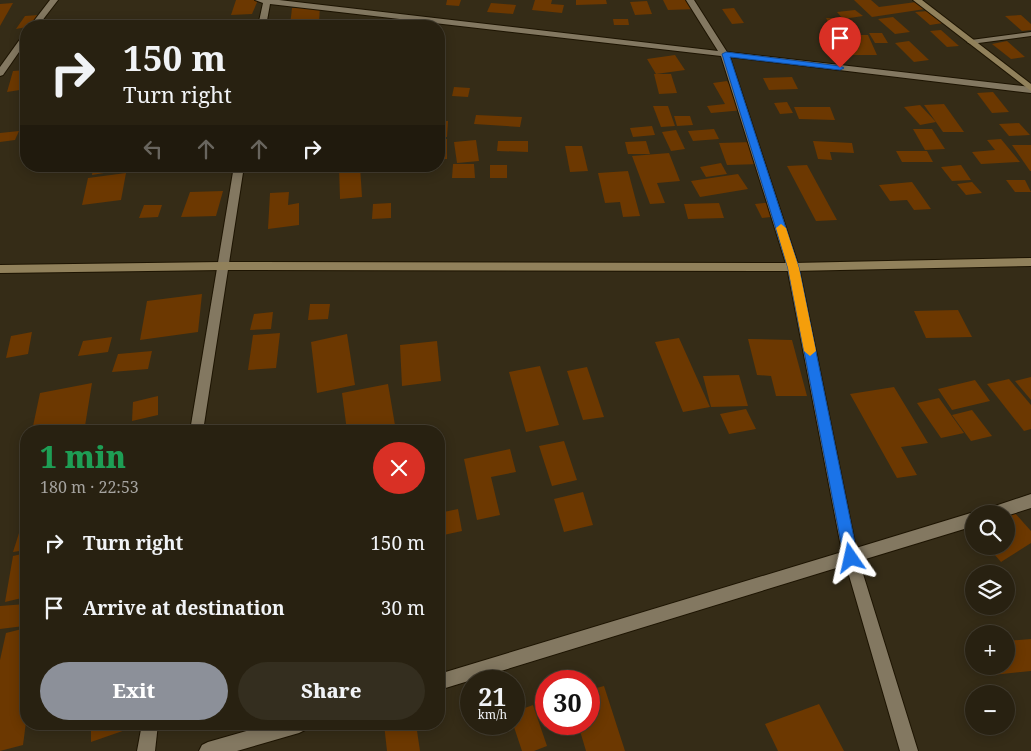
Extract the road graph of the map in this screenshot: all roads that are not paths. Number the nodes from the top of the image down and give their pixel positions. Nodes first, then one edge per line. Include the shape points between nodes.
1 (54, 0) edge
2 (264, 0) edge
3 (690, 0) edge
4 (917, 0) edge
5 (39, 20) edge
6 (262, 20) edge
7 (435, 20) edge
8 (445, 21) edge
9 (1031, 34) edge
10 (971, 42) junction
11 (20, 45) edge
12 (726, 54) junction
13 (0, 73) edge
14 (1031, 89) edge
15 (238, 172) edge
16 (1031, 262) edge
17 (222, 266) junction
18 (794, 268) junction
19 (0, 269) edge
20 (197, 425) edge
21 (1031, 501) edge
22 (1015, 506) edge
23 (965, 522) edge
24 (851, 558) junction
25 (445, 680) edge
26 (149, 730) edge
27 (279, 730) edge
28 (146, 751) edge
29 (208, 751) edge
30 (909, 751) edge

1 - 5 street
2 - 6 street
2 - 7 street
3 - 12 street
4 - 10 street
8 - 12 street
9 - 10 street
10 - 14 street
11 - 13 street
12 - 14 street
12 - 18 street
15 - 17 street
16 - 18 street
17 - 18 street
17 - 19 street
17 - 20 street
18 - 24 street
21 - 22 street
23 - 24 street
24 - 25 street
24 - 30 street
26 - 28 street
27 - 29 street

